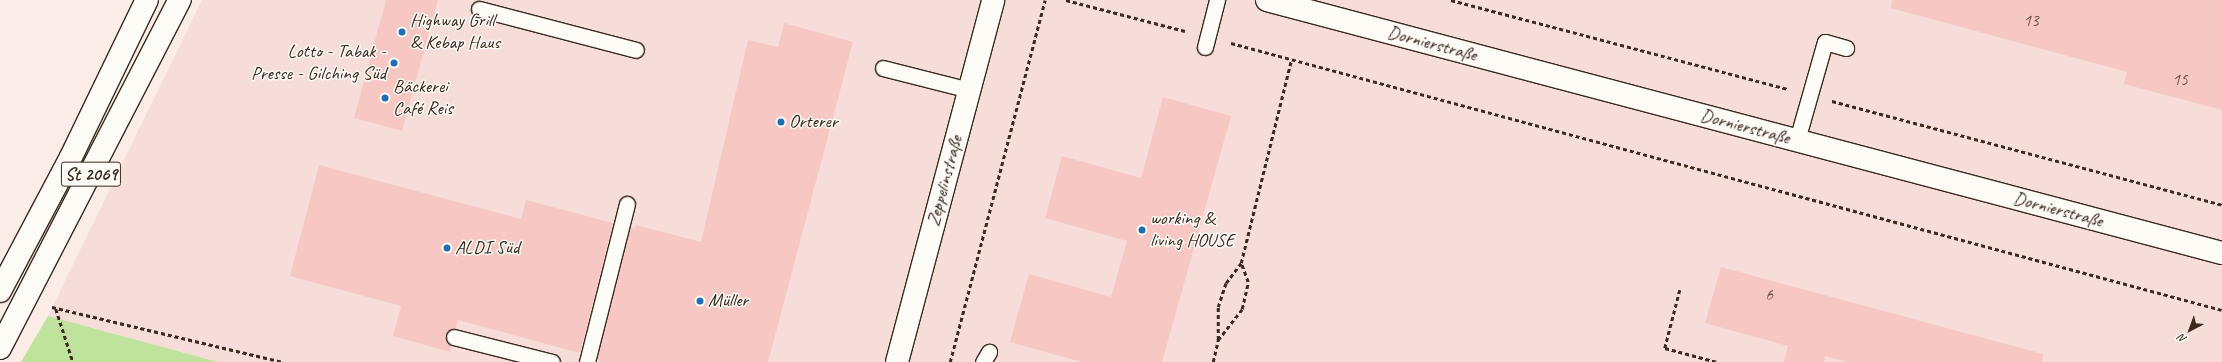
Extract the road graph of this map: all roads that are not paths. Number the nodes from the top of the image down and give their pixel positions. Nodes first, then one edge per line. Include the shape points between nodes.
1 (147, 0) edge
2 (180, 0) edge
3 (993, 0) edge
4 (1217, 0) edge
5 (1267, 0) edge
6 (479, 9) dead end
7 (1206, 42) road end
8 (1846, 48) dead end
9 (636, 50) dead end
10 (883, 68) dead end
11 (969, 90) junction
12 (1797, 140) junction
13 (627, 204) dead end
14 (2222, 253) edge
15 (0, 291) edge
16 (454, 337) dead end
17 (0, 348) edge
18 (552, 362) edge
19 (587, 362) edge
20 (897, 362) edge

1 - 15 street, St 2069 via 70,159
2 - 17 street, St 2069
3 - 11 street, Zeppelinstraße
4 - 7 lane
5 - 12 street, Dornierstraße
6 - 9 lane
8 - 12 lane via 1825,42
10 - 11 lane
11 - 20 street, Zeppelinstraße
12 - 14 street, Dornierstraße
13 - 19 lane
16 - 18 lane

